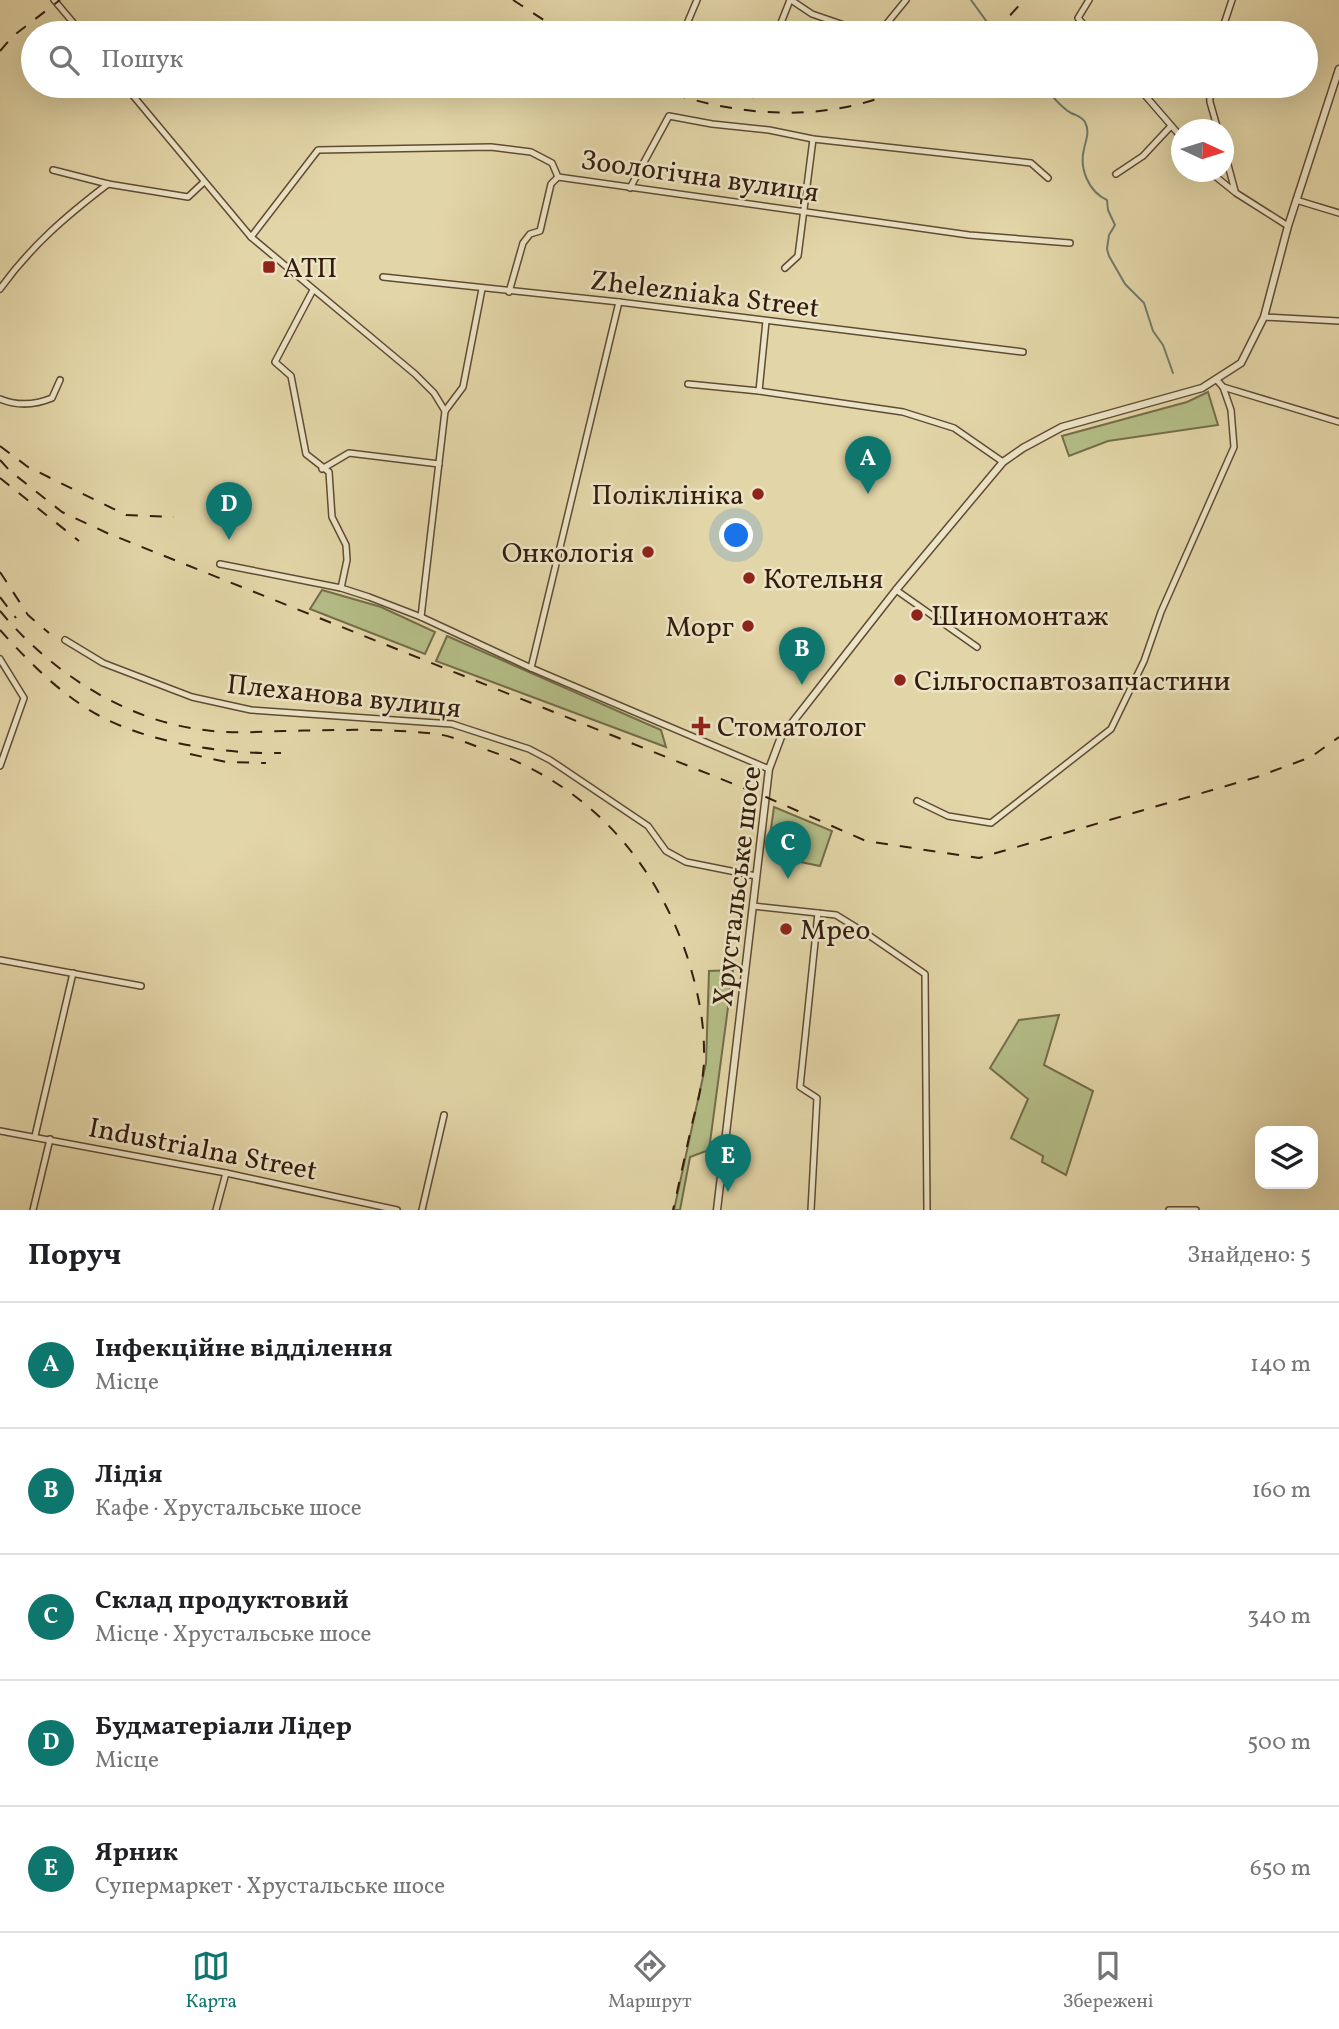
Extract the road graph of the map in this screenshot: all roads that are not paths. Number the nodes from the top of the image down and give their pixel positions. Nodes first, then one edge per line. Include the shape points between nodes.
1 (54, 0) edge
2 (697, 0) edge
3 (790, 0) edge
4 (906, 0) edge
5 (1089, 0) edge
6 (1232, 0) edge
7 (72, 21) edge
8 (688, 21) edge
9 (782, 21) edge
10 (832, 21) edge
11 (889, 21) edge
12 (1081, 21) edge
13 (1225, 21) edge
14 (1339, 69) edge
15 (135, 98) edge
16 (1147, 98) edge
17 (1211, 98) edge
18 (1329, 98) junction
19 (1339, 102) edge
20 (1215, 119) edge
21 (1171, 126) joint
22 (813, 139) junction
23 (53, 170) dead end
24 (1116, 174) dead end
25 (558, 177) junction
26 (1048, 178) dead end
27 (204, 182) junction
28 (1222, 182) edge
29 (1233, 182) edge
30 (108, 184) junction
31 (631, 188) junction
32 (1236, 193) junction
33 (1296, 200) junction
34 (804, 211) junction
35 (1339, 213) edge
36 (1288, 226) junction
37 (251, 237) junction
38 (1070, 243) dead end
39 (785, 268) dead end
40 (383, 277) dead end
41 (0, 289) edge
42 (482, 289) junction
43 (313, 290) junction
44 (509, 292) junction
45 (619, 302) junction
46 (1264, 317) junction
47 (766, 321) junction
48 (1339, 321) edge
49 (1023, 352) dead end
50 (1216, 379) junction
51 (60, 380) dead end
52 (688, 384) dead end
53 (1223, 387) junction
54 (759, 391) junction
55 (0, 399) edge
56 (444, 411) junction
57 (1339, 422) edge
58 (1003, 462) junction
59 (439, 464) junction
60 (322, 469) junction
61 (220, 564) dead end
62 (341, 588) junction
63 (896, 590) junction
64 (421, 617) junction
65 (65, 640) dead end
66 (977, 648) dead end
67 (0, 659) edge
68 (531, 668) junction
69 (0, 766) edge
70 (769, 769) junction
71 (917, 801) dead end
72 (756, 876) junction
73 (753, 906) junction
74 (818, 913) junction
75 (0, 960) edge
76 (74, 973) junction
77 (141, 986) dead end
78 (444, 1115) dead end
79 (0, 1131) edge
80 (35, 1136) junction
81 (50, 1139) junction
82 (226, 1173) junction
83 (33, 1210) edge
84 (216, 1210) edge
85 (397, 1210) edge
86 (422, 1210) edge
87 (717, 1210) edge
88 (811, 1210) edge
89 (927, 1210) edge
90 (1169, 1210) edge
91 (1196, 1210) edge

1 - 7 street
2 - 8 street
3 - 9 street
3 - 10 street
4 - 11 street
5 - 12 street via 1078,18
6 - 13 street
14 - 18 street, Хрустальське шосе
15 - 27 street
16 - 21 street
17 - 20 street
18 - 19 street
18 - 33 street, Хрустальське шосе
21 - 24 street via 1143,156
22 - 26 street via 1031,163
22 - 31 street via 669,116
22 - 34 street
23 - 30 street
25 - 31 street, Зоологічна вулиця
25 - 37 street, Зоологічна вулиця via 552,163 531,152 491,147 318,150
25 - 44 street via 551,184 540,231 523,243
27 - 30 street via 188,197
27 - 37 street
28 - 32 street
29 - 32 street
30 - 41 street via 61,219
31 - 34 street, Зоологічна вулиця
32 - 36 street
33 - 35 street
33 - 36 street, Хрустальське шосе
34 - 38 street, Зоологічна вулиця
34 - 39 street via 799,256
36 - 46 street, Хрустальське шосе
37 - 43 street
40 - 42 street, Zhelezniaka Street
42 - 44 street, Zhelezniaka Street
42 - 56 street via 463,387
43 - 56 street via 415,374
43 - 60 street via 275,362 291,376 306,454
44 - 45 street, Zhelezniaka Street
45 - 47 street, Zhelezniaka Street
45 - 68 street
46 - 48 street
46 - 50 street, Хрустальське шосе via 1241,363
47 - 49 street, Zhelezniaka Street
47 - 54 street
50 - 53 street
50 - 58 street, Хрустальське шосе via 1202,388 1062,428
51 - 55 street via 52,398 40,403
52 - 54 street
53 - 57 street
53 - 71 street via 1231,410 1234,447 1111,729 991,823 948,816
54 - 58 street via 903,412 954,428
56 - 59 street
58 - 63 street, Хрустальське шосе
59 - 60 street via 349,453
59 - 64 street
60 - 62 street via 329,472 332,517 346,545
61 - 62 street
62 - 64 street
63 - 66 street
63 - 70 street, Хрустальське шосе via 781,737
64 - 68 street
65 - 72 street, Плеханова вулиця via 103,663 224,706 452,724 529,749 648,826 666,851 686,862
67 - 69 street via 24,698
68 - 70 street
70 - 72 street, Хрустальське шосе
72 - 73 street, Хрустальське шосе
73 - 74 street
73 - 87 street, Хрустальське шосе
74 - 88 street via 800,1087 817,1098
74 - 89 street via 835,915 925,974
75 - 76 street
76 - 77 street
76 - 80 street
78 - 86 street
79 - 80 street, Industrialna Street
80 - 81 street, Industrialna Street
81 - 82 street, Industrialna Street
81 - 83 street
82 - 84 street
82 - 85 street, Industrialna Street
90 - 91 street

